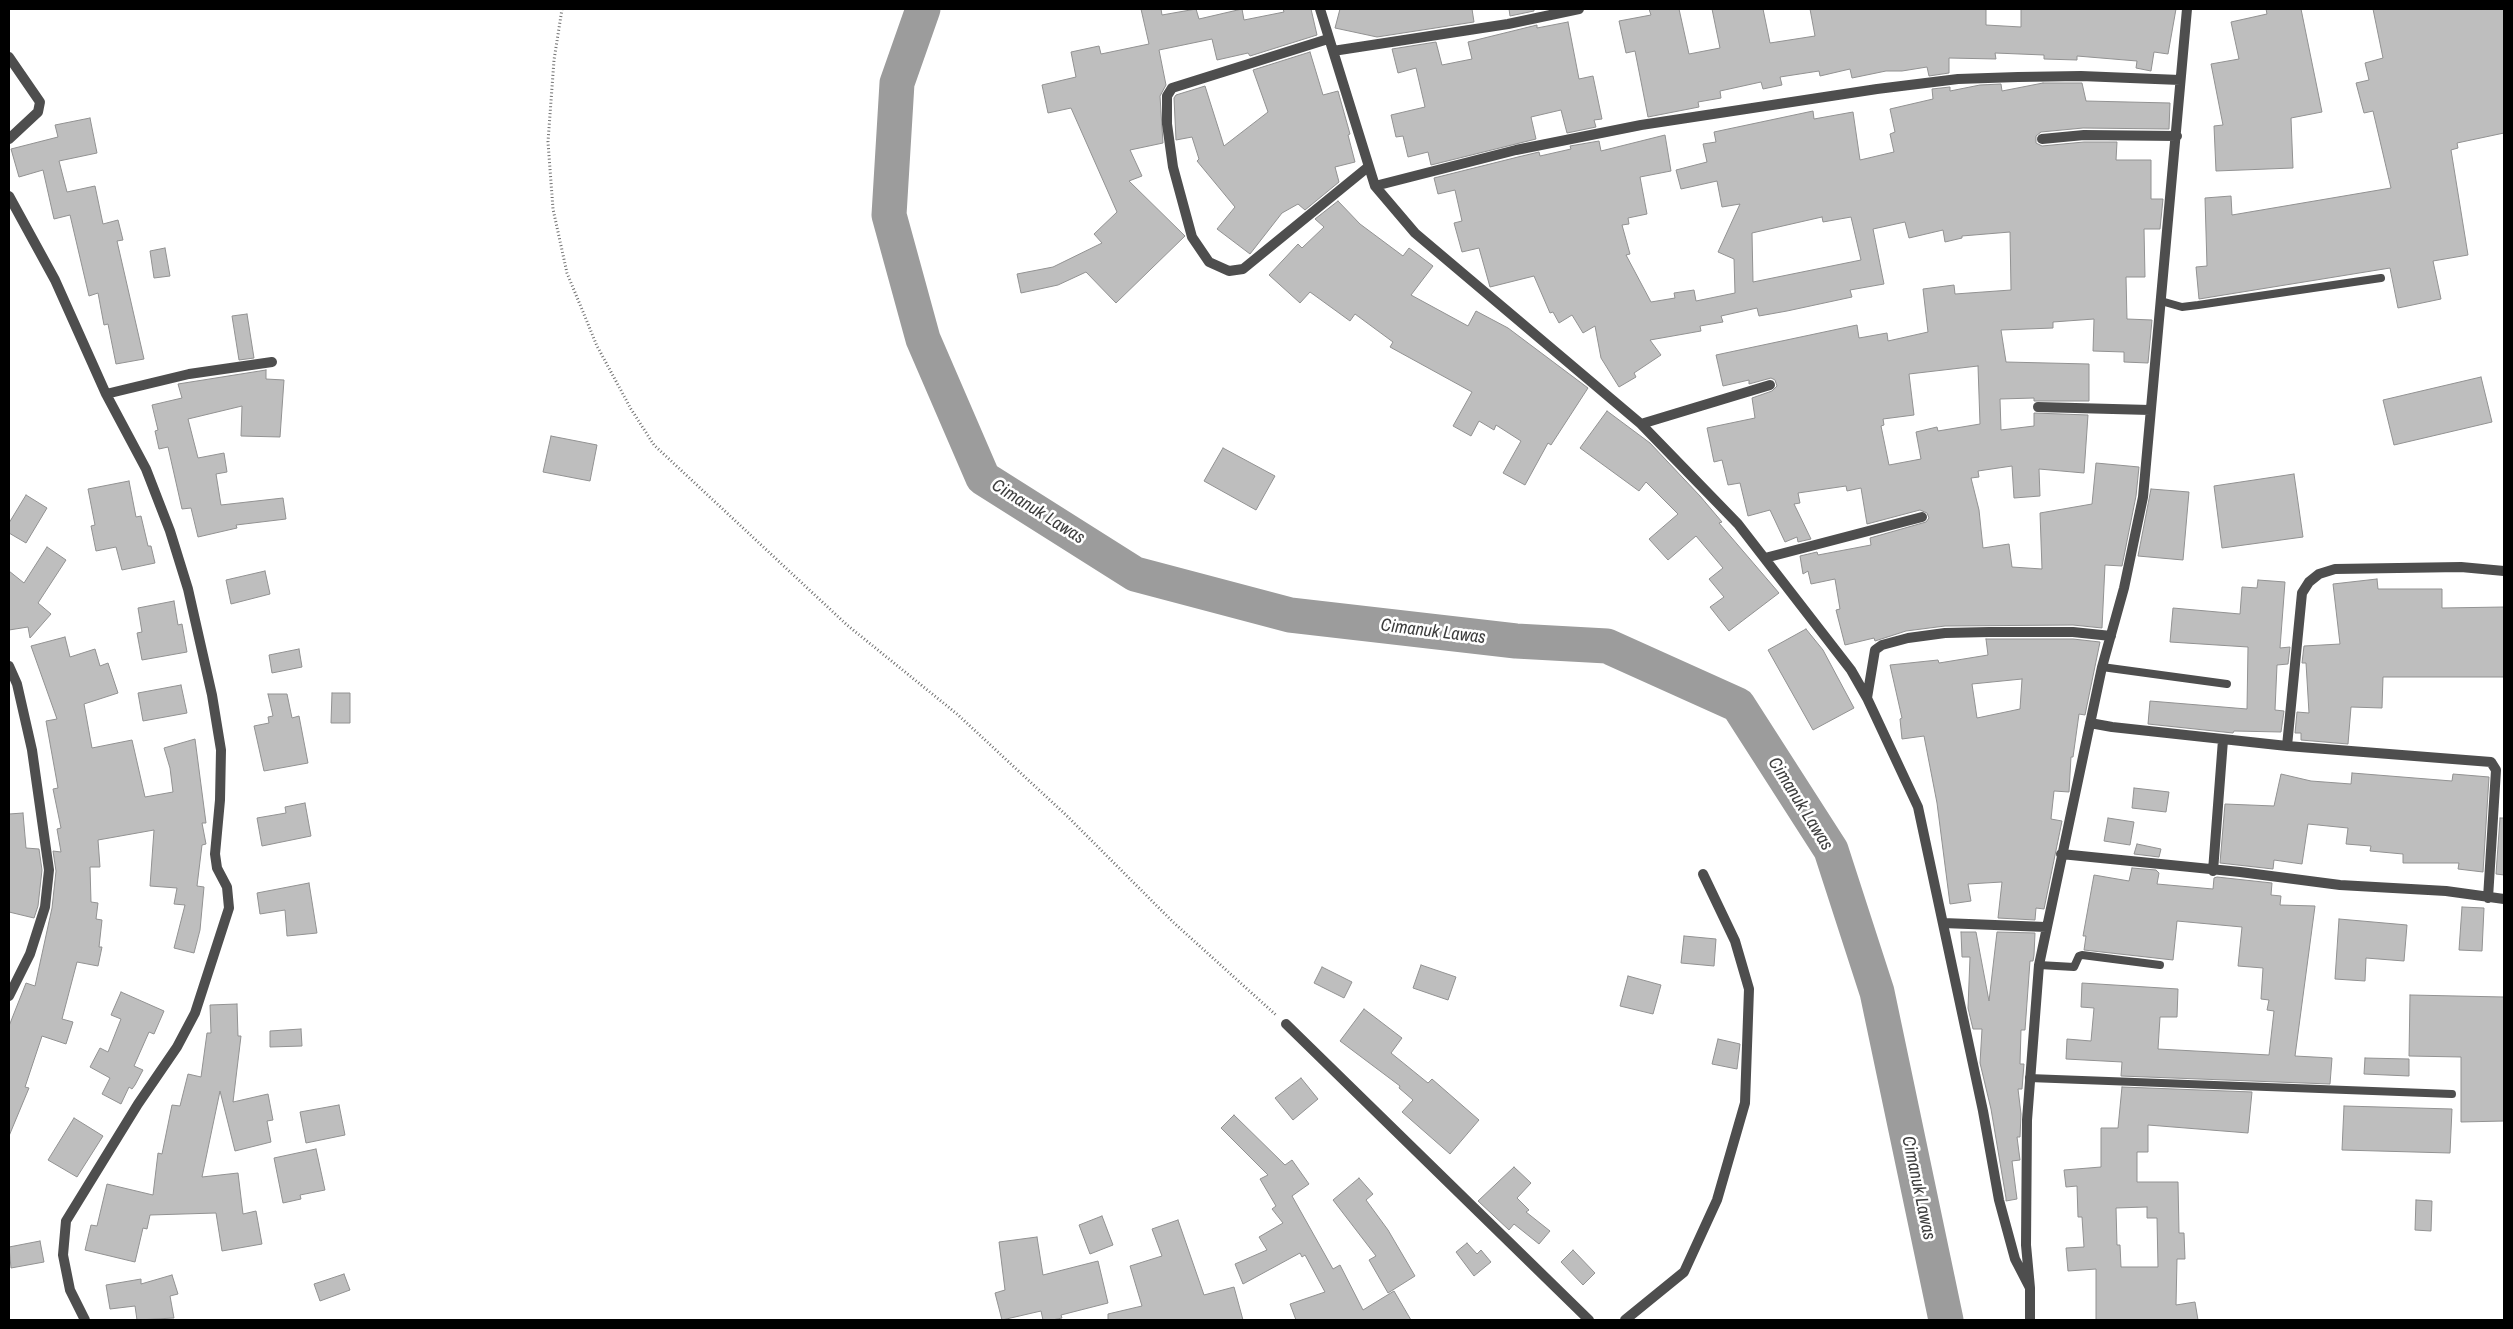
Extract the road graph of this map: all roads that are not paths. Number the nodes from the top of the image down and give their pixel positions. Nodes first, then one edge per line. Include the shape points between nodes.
1 (1320, 9) edge
2 (1579, 9) edge
3 (2187, 9) edge
4 (1328, 39) junction
5 (1333, 51) junction
6 (9, 57) edge
7 (2180, 80) junction
8 (2177, 136) junction
9 (9, 139) edge
10 (2042, 139) dead end
11 (1368, 167) junction
12 (1375, 186) junction
13 (9, 196) edge
14 (2381, 278) dead end
15 (2161, 301) junction
16 (272, 362) dead end
17 (1770, 385) dead end
18 (106, 394) junction
19 (2038, 407) dead end
20 (2150, 410) junction
21 (1642, 424) junction
22 (1922, 517) dead end
23 (1765, 558) junction
24 (2504, 571) edge
25 (2111, 636) junction
26 (9, 666) edge
27 (2102, 667) junction
28 (2227, 684) dead end
29 (1867, 698) junction
30 (2090, 723) junction
31 (2223, 740) junction
32 (2287, 746) junction
33 (2061, 854) junction
34 (2213, 871) junction
35 (1703, 874) dead end
36 (2488, 898) junction
37 (2504, 899) edge
38 (1943, 923) junction
39 (2046, 927) junction
40 (2039, 965) junction
41 (2160, 965) dead end
42 (9, 996) edge
43 (1286, 1024) road end
44 (2029, 1078) junction
45 (2452, 1094) dead end
46 (2030, 1288) junction
47 (85, 1320) edge
48 (1589, 1320) edge
49 (1625, 1320) edge
50 (2030, 1320) edge

1 - 4 street
2 - 5 street via 1508,24
3 - 7 street
4 - 5 street
4 - 11 street via 1172,88 1167,96 1167,124 1173,167 1192,237 1209,262 1229,271 1243,269
5 - 11 street
6 - 9 street via 40,102 38,112
7 - 8 street
7 - 12 street via 2018,77 1958,79 1877,88 1641,125 1516,150
8 - 10 street via 2084,135
8 - 15 street
11 - 12 street
12 - 21 street via 1415,233
13 - 18 street via 55,280
14 - 15 lane via 2198,305 2182,306
15 - 20 street
16 - 18 street via 189,374
17 - 21 street
18 - 47 street via 146,469 170,531 201,643 221,750 215,854 217,868 227,887 229,908 190,1021 177,1047 66,1221 63,1255 70,1290
19 - 20 street
20 - 25 street via 2143,497
21 - 23 street via 1738,524
22 - 23 street
23 - 29 street via 1850,670
24 - 32 street via 2462,567 2335,569 2319,574 2309,582 2302,593
25 - 27 street
25 - 29 street via 2073,632 1989,632 1908,638 1875,650
26 - 42 street via 17,684 32,750 50,870 44,907 30,954
27 - 28 lane
27 - 30 street
29 - 38 street via 1918,807
30 - 31 street
30 - 33 street
31 - 32 street
31 - 34 street
32 - 36 street via 2486,761 2495,765
33 - 34 street
33 - 39 street
34 - 36 street
35 - 49 street via 1735,941 1749,989 1745,1103 1717,1200 1684,1272
36 - 37 street
38 - 39 street
38 - 46 street via 2014,1260
39 - 40 street
40 - 41 lane via 2076,966 2082,955
40 - 44 street
43 - 48 street
44 - 45 lane
44 - 46 street via 2026,1245
46 - 50 street

